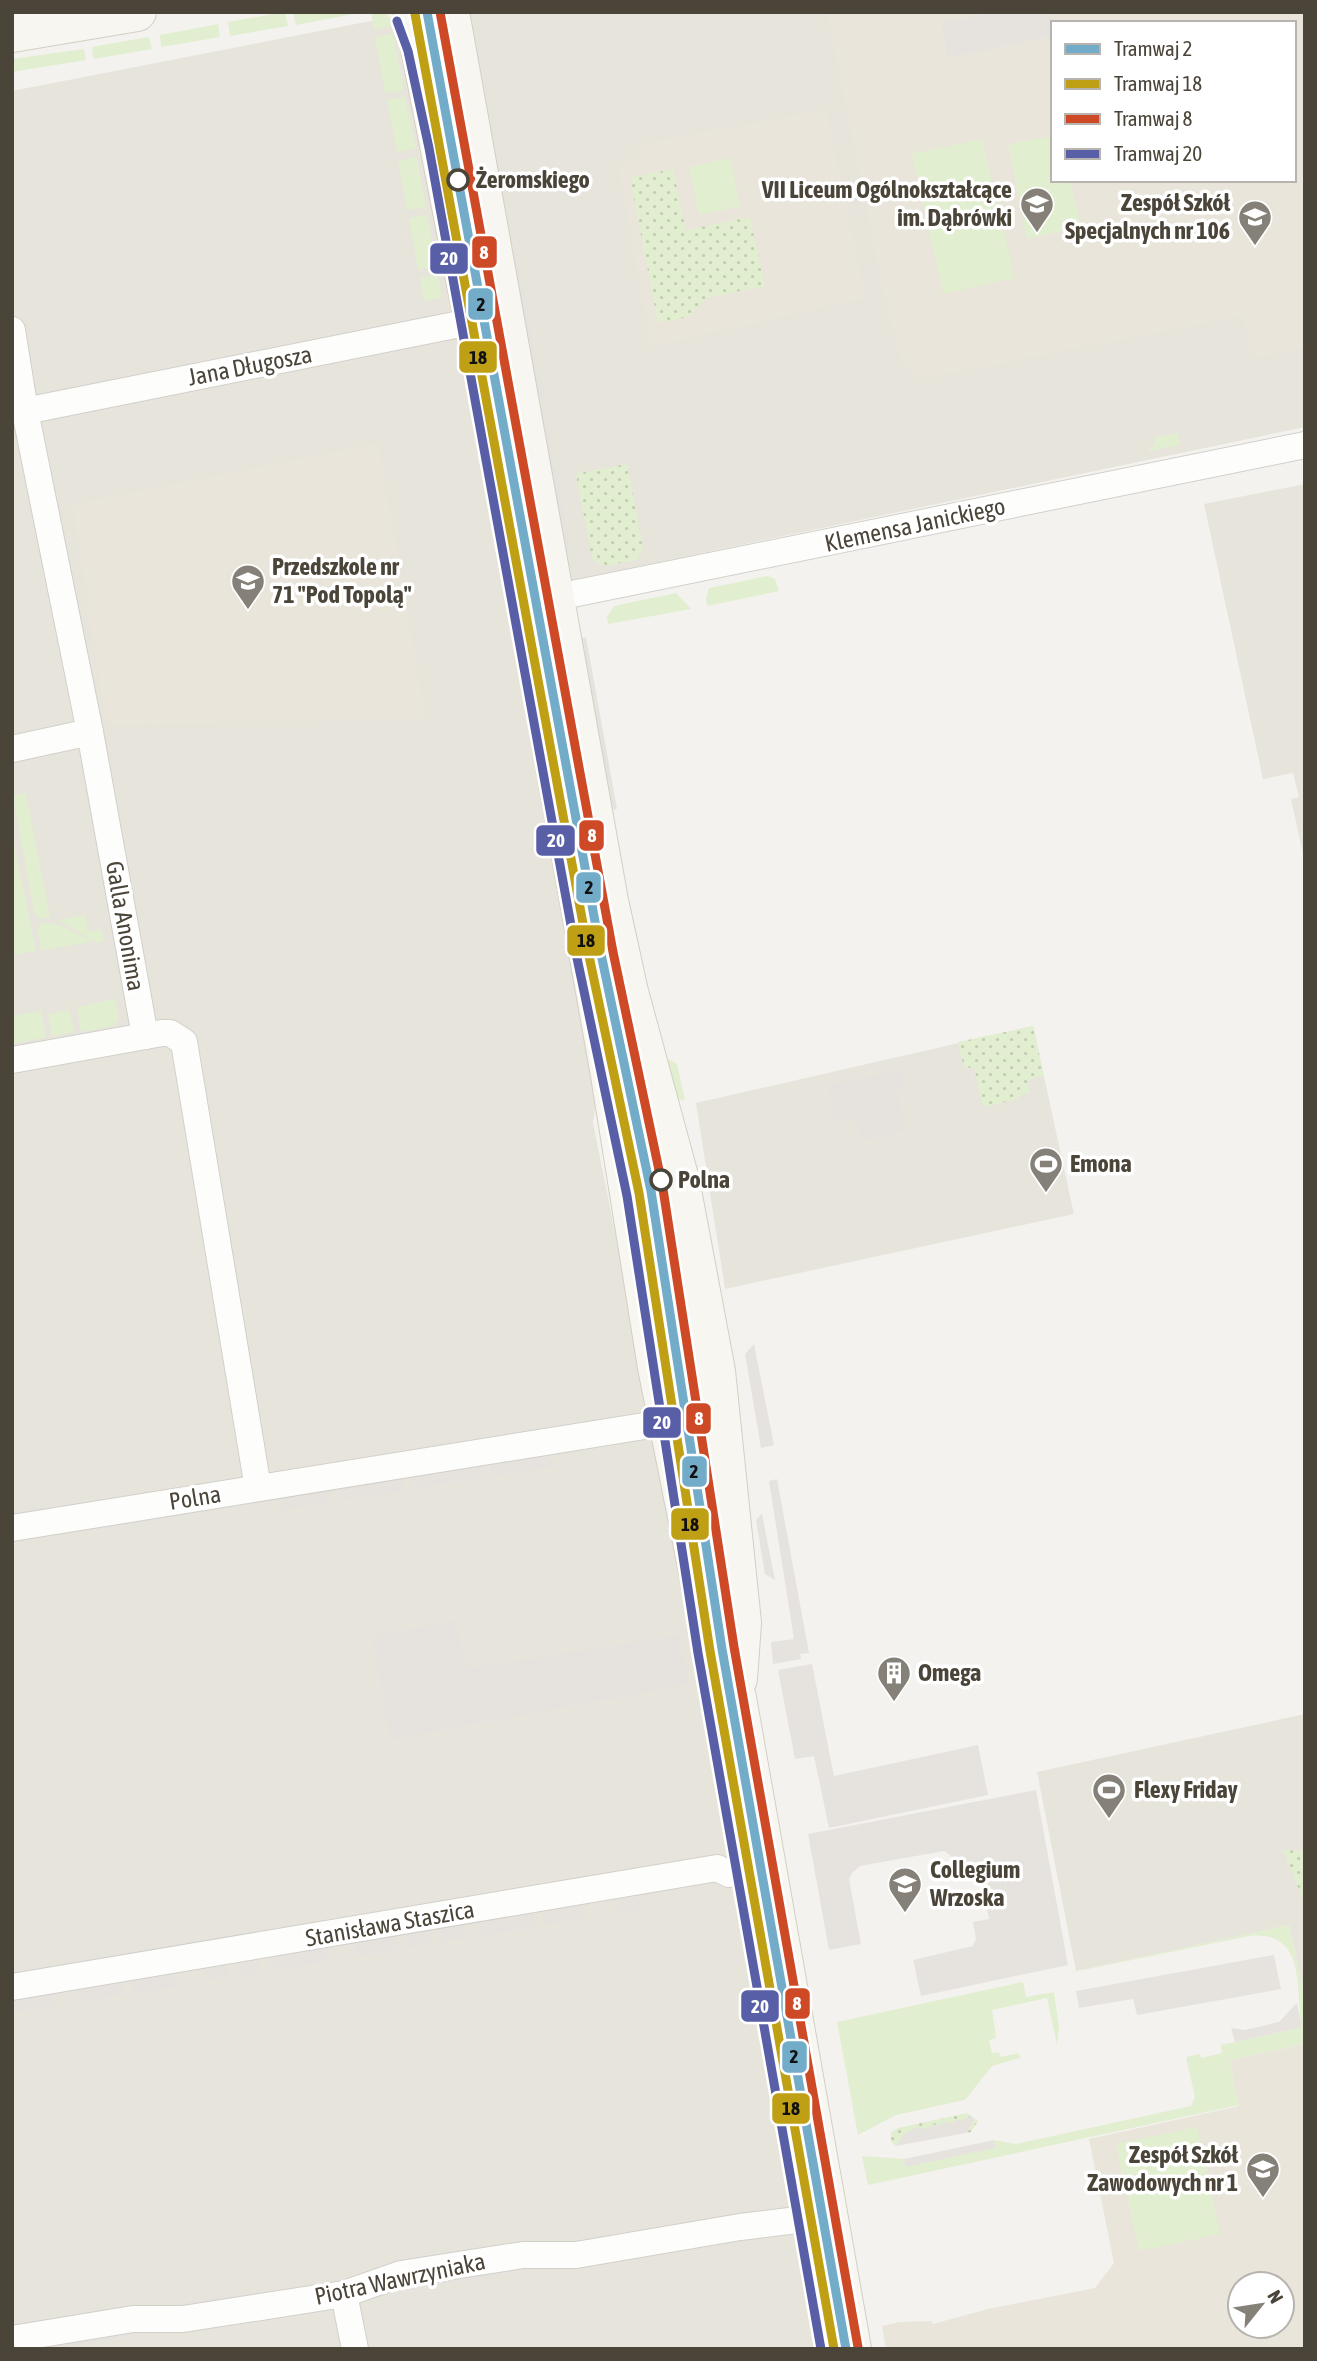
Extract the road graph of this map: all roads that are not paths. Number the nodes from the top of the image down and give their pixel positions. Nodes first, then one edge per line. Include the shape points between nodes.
1 (137, 12) edge
2 (413, 12) edge
3 (450, 12) edge
4 (12, 33) edge
5 (475, 321) junction
6 (12, 330) edge
7 (25, 411) junction
8 (22, 444) edge
9 (1305, 445) edge
10 (540, 601) junction
11 (90, 733) junction
12 (12, 749) edge
13 (145, 1036) junction
14 (12, 1060) edge
15 (716, 1371) junction
16 (669, 1423) junction
17 (730, 1483) junction
18 (258, 1488) junction
19 (12, 1528) edge
20 (737, 1698) junction
21 (766, 1868) junction
22 (12, 1987) edge
23 (829, 2216) junction
24 (344, 2294) junction
25 (12, 2339) edge
26 (355, 2349) edge
27 (852, 2349) edge

1 - 4 street
2 - 5 street
3 - 10 street
5 - 7 street, Jana Długosza
5 - 10 street
6 - 7 street, Galla Anonima
7 - 8 street, Galla Anonima
8 - 11 street, Galla Anonima
9 - 10 street, Klemensa Janickiego
10 - 15 street via 629,992 680,1180
10 - 16 street
11 - 12 street
11 - 13 street, Galla Anonima
13 - 14 street
13 - 18 street via 170,1033 184,1042 187,1050
15 - 16 street, Polna via 704,1401
15 - 17 street
16 - 17 street via 693,1432
16 - 18 street, Polna
16 - 20 street via 702,1591
17 - 20 street via 742,1623
18 - 19 street, Polna
20 - 21 street
21 - 22 street, Stanisława Staszica via 729,1874 717,1868
21 - 23 street
23 - 24 street, Piotra Wawrzyniaka via 576,2255 523,2255 455,2265 401,2274
23 - 27 street
24 - 25 street, Piotra Wawrzyniaka
24 - 26 street

